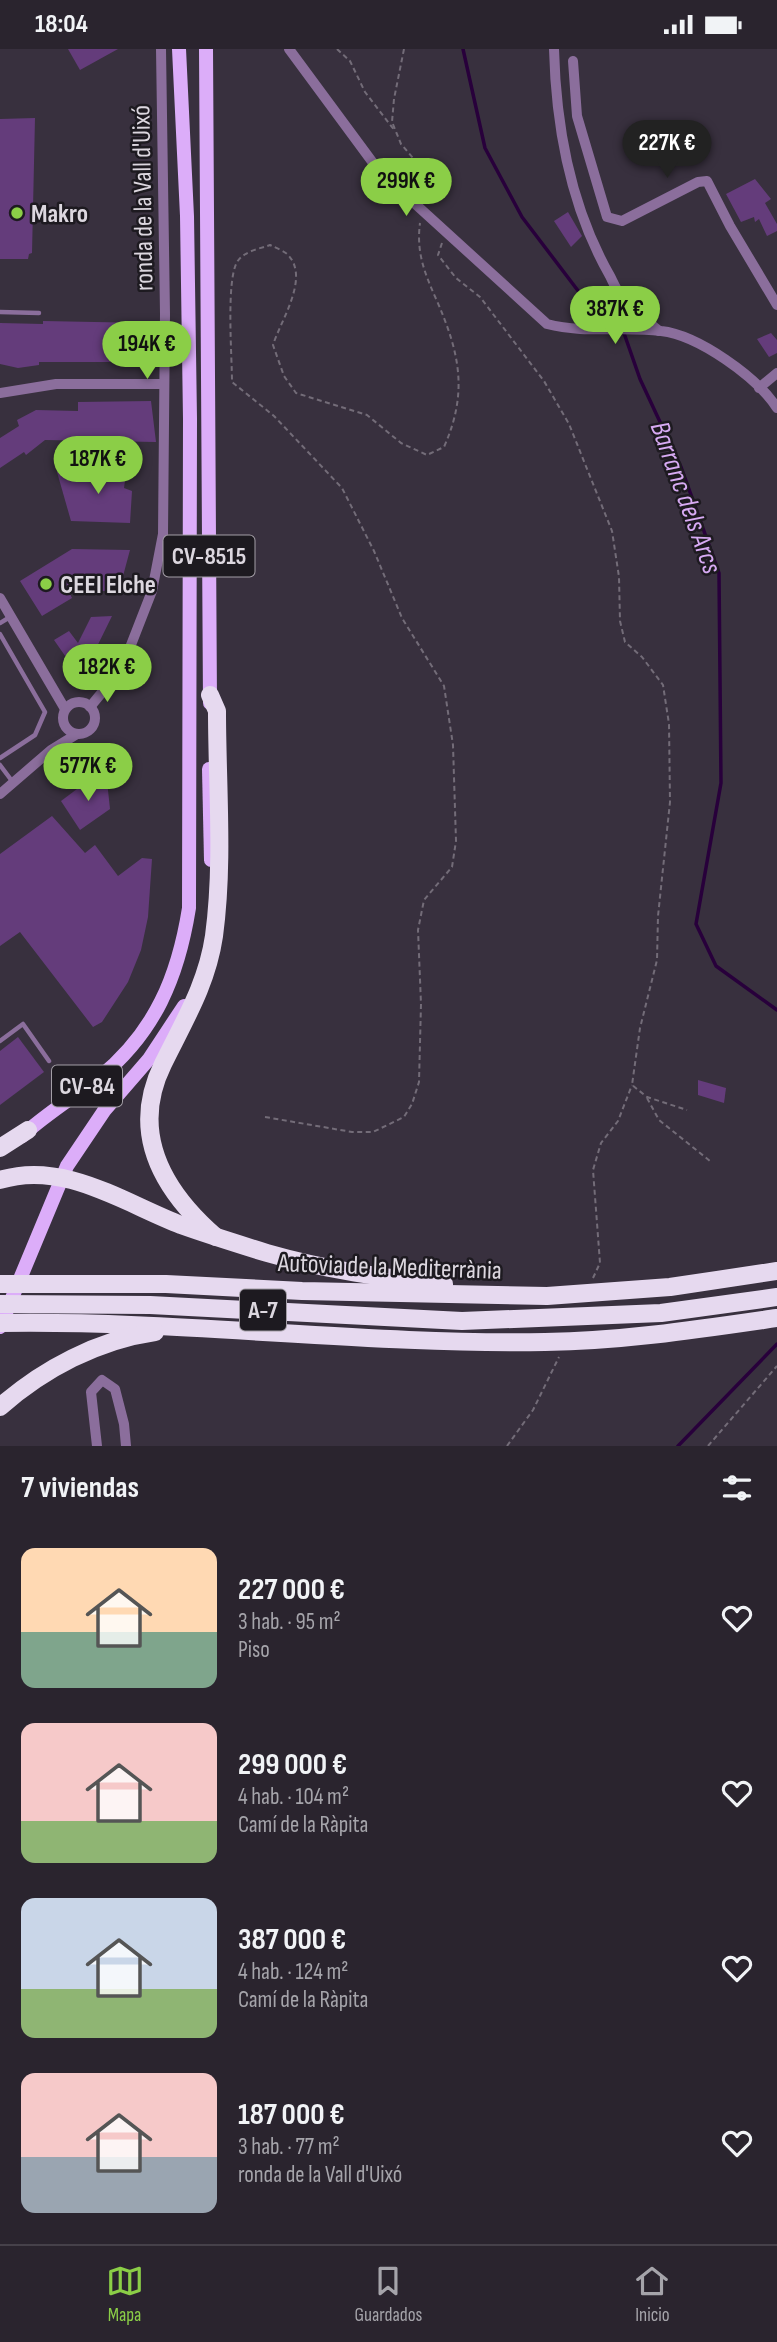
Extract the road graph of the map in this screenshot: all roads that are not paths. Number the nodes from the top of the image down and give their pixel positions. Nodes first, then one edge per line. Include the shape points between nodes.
1 (161, 49) edge
2 (179, 49) edge
3 (206, 49) edge
4 (289, 49) edge
5 (554, 49) edge
6 (573, 61) dead end
7 (777, 305) edge
8 (0, 312) edge
9 (39, 313) dead end
10 (659, 331) junction
11 (777, 373) edge
12 (163, 384) junction
13 (759, 388) junction
14 (0, 393) edge
15 (777, 408) edge
16 (0, 598) edge
17 (11, 616) junction
18 (0, 623) edge
19 (0, 634) edge
20 (210, 695) junction
21 (69, 706) junction
22 (90, 707) junction
23 (64, 725) junction
24 (77, 734) junction
25 (51, 750) junction
26 (0, 758) edge
27 (0, 765) edge
28 (14, 784) junction
29 (0, 794) edge
30 (140, 1034) joint
31 (0, 1041) edge
32 (156, 1050) joint
33 (49, 1061) dead end
34 (28, 1130) junction
35 (0, 1148) edge
36 (0, 1156) edge
37 (0, 1180) edge
38 (216, 1237) junction
39 (777, 1271) edge
40 (0, 1285) edge
41 (489, 1295) junction
42 (777, 1297) edge
43 (0, 1304) edge
44 (777, 1318) edge
45 (0, 1325) edge
46 (192, 1327) junction
47 (0, 1407) edge
48 (97, 1446) edge
49 (126, 1446) edge

1 - 12 street, ronda de la Vall d'Uixó
2 - 30 main road, CV-8515 via 188,277 191,876 182,952 170,984
3 - 20 main road, CV-8515
4 - 10 street via 379,171 547,324 571,330
5 - 10 street via 570,182 578,208 625,303
6 - 7 street via 577,116 607,217 621,221 707,181
8 - 9 lane
10 - 13 street via 690,340 722,358
11 - 13 street
12 - 14 street via 56,384
12 - 22 street, ronda de la Vall d'Uixó via 163,534 152,591 122,668
13 - 15 street
16 - 17 street
17 - 18 lane
17 - 21 street
19 - 26 lane via 46,712 35,735
20 - 32 main road, CV-8515 via 207,935 187,1002
20 - 38 highway via 217,711 214,935 196,1001 162,1066 149,1109 154,1151 171,1191
21 - 22 street via 84,703
21 - 23 street
22 - 24 street via 94,724 88,732
23 - 24 street
23 - 25 street
24 - 25 street
25 - 28 street
27 - 28 lane
28 - 29 street
30 - 34 main road, CV-84 via 101,1076
31 - 33 lane via 23,1024
32 - 45 main road, CV-84 via 104,1111 67,1165
34 - 35 highway
34 - 36 main road, CV-84
37 - 38 highway via 39,1174 74,1181
38 - 41 highway via 326,1269 462,1285
39 - 41 highway, Autovia de la Mediterrània / A-7 via 670,1287
40 - 41 highway, Autovia de la Mediterrània / A-7 via 166,1284
42 - 43 highway, Autovia de la Mediterrània / A-7 via 661,1313 526,1320 412,1319 150,1305
44 - 46 highway via 596,1340 529,1342
45 - 46 highway
46 - 47 highway via 143,1333 102,1345 42,1375
48 - 49 street via 91,1392 102,1380 115,1389

